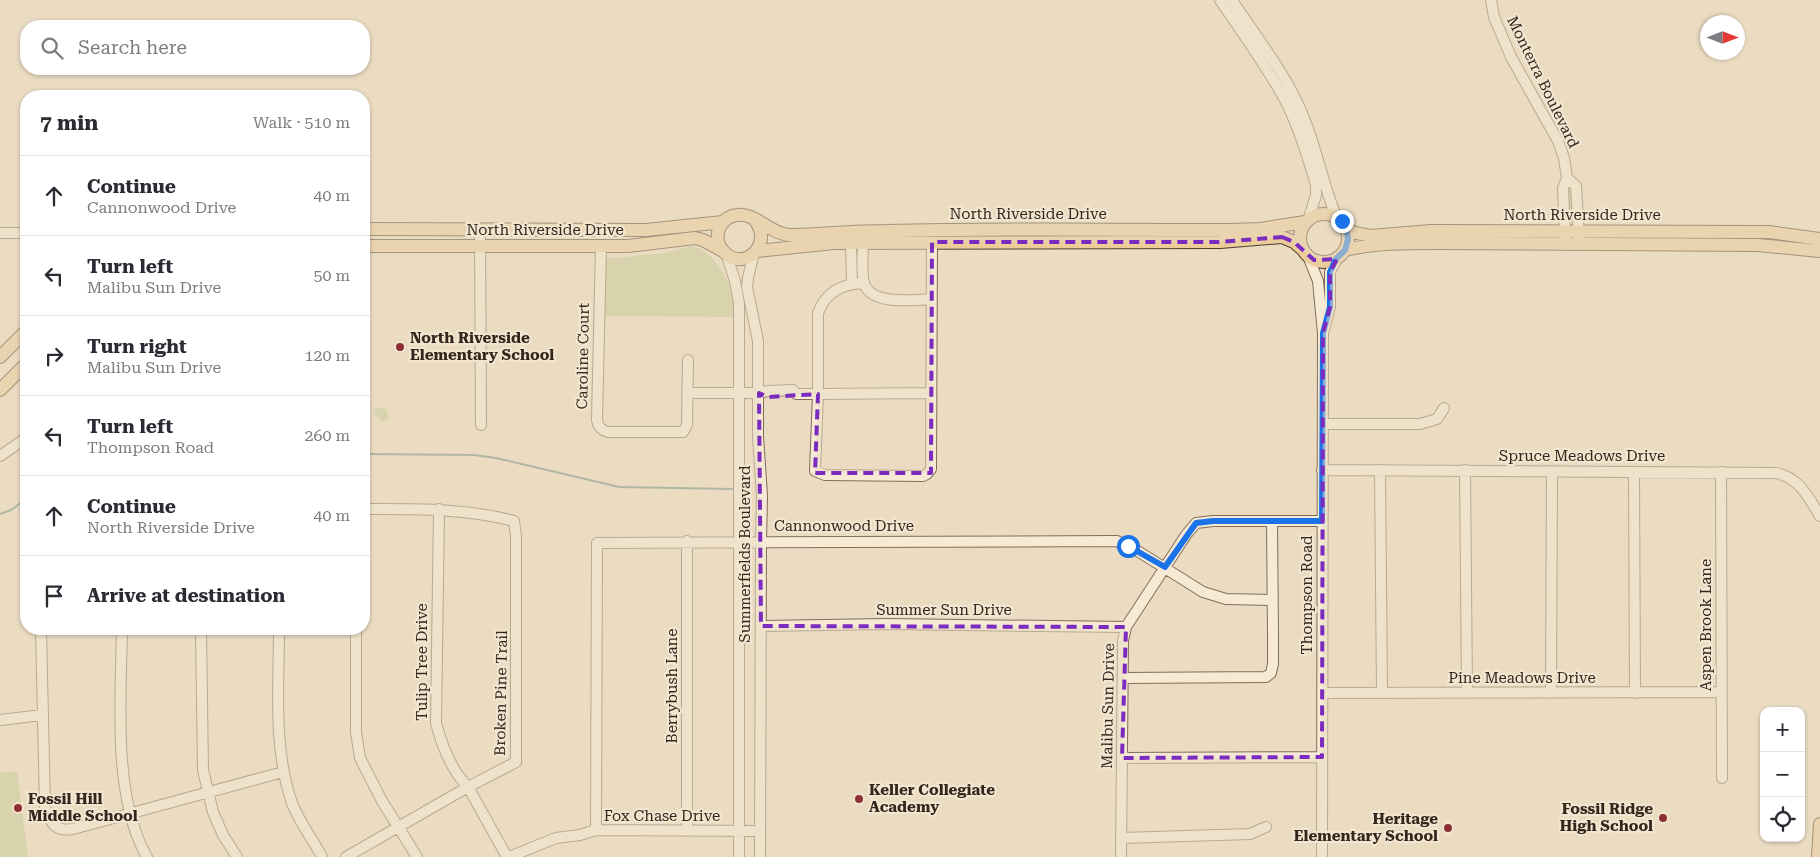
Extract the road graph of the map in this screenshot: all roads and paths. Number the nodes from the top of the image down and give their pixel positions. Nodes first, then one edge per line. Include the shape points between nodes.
1 (1220, 0) edge
2 (1232, 0) edge
3 (1491, 0) edge
4 (1300, 120) junction
5 (1567, 178) junction
6 (1336, 216) junction
7 (754, 220) junction
8 (1307, 220) junction
9 (723, 222) junction
10 (1346, 227) junction
11 (370, 229) edge
12 (480, 230) junction
13 (0, 233) edge
14 (20, 233) edge
15 (1081, 236) junction
16 (1565, 238) junction
17 (1579, 238) junction
18 (1820, 239) edge
19 (932, 242) junction
20 (857, 243) junction
21 (370, 246) edge
22 (480, 246) junction
23 (601, 246) junction
24 (1820, 251) edge
25 (724, 252) junction
26 (755, 252) junction
27 (1305, 252) junction
28 (1341, 254) junction
29 (852, 283) junction
30 (864, 283) junction
31 (932, 299) junction
32 (1323, 333) junction
33 (20, 337) edge
34 (0, 357) edge
35 (688, 360) dead end
36 (20, 370) edge
37 (0, 390) edge
38 (688, 393) junction
39 (758, 393) junction
40 (931, 393) junction
41 (740, 394) junction
42 (818, 394) junction
43 (1444, 408) dead end
44 (1323, 424) junction
45 (481, 425) dead end
46 (20, 442) edge
47 (0, 456) edge
48 (1322, 470) junction
49 (1380, 470) junction
50 (1465, 470) junction
51 (1552, 472) junction
52 (1634, 472) junction
53 (1721, 472) junction
54 (370, 509) edge
55 (439, 509) junction
56 (1820, 516) edge
57 (1322, 521) junction
58 (1272, 522) junction
59 (688, 541) junction
60 (740, 541) junction
61 (761, 541) junction
62 (1165, 567) junction
63 (1273, 600) junction
64 (761, 626) junction
65 (1126, 627) junction
66 (42, 635) edge
67 (122, 635) edge
68 (201, 635) edge
69 (279, 635) edge
70 (356, 635) edge
71 (1123, 678) junction
72 (1322, 692) junction
73 (1382, 692) junction
74 (1466, 692) junction
75 (1721, 692) junction
76 (1551, 693) junction
77 (1635, 693) junction
78 (42, 715) junction
79 (0, 720) edge
80 (1322, 757) junction
81 (1122, 758) junction
82 (283, 772) junction
83 (1722, 778) dead end
84 (468, 787) junction
85 (208, 793) junction
86 (131, 814) junction
87 (1820, 824) edge
88 (398, 827) junction
89 (1266, 827) dead end
90 (596, 830) junction
91 (687, 831) junction
92 (739, 831) junction
93 (760, 831) junction
94 (1121, 838) junction
95 (1820, 839) edge
96 (147, 857) edge
97 (237, 857) edge
98 (322, 857) edge
99 (346, 857) edge
100 (417, 857) edge
101 (508, 857) edge
102 (739, 857) edge
103 (760, 857) edge
104 (1121, 857) edge
105 (1322, 857) edge
106 (1818, 857) edge

1 - 4 street
2 - 4 street via 1293,93
3 - 5 street, Monterra Boulevard via 1494,17 1511,57 1558,141
4 - 6 street
4 - 8 street via 1316,185
5 - 16 street, Monterra Boulevard via 1563,188
5 - 17 street, Monterra Boulevard via 1576,186
6 - 8 main road, North Riverside Drive via 1325,213
6 - 10 main road, North Riverside Drive
7 - 9 main road, North Riverside Drive via 742,214
7 - 15 main road, North Riverside Drive via 783,235 888,230
7 - 26 main road via 761,231 760,245
8 - 15 main road, North Riverside Drive via 1260,229
8 - 27 main road via 1299,235
9 - 12 main road, North Riverside Drive via 646,230
9 - 25 main road via 718,233
10 - 16 main road, North Riverside Drive via 1352,232 1370,236 1418,232
10 - 28 main road via 1348,239
11 - 12 main road, North Riverside Drive
12 - 22 street
13 - 14 street
15 - 19 main road, North Riverside Drive
15 - 27 main road, North Riverside Drive via 1233,242 1282,237
16 - 17 main road, North Riverside Drive
16 - 28 main road, North Riverside Drive via 1410,243 1354,248
17 - 18 main road, North Riverside Drive via 1769,232
17 - 24 main road, North Riverside Drive via 1758,245
19 - 20 main road, North Riverside Drive
19 - 31 street
20 - 26 main road, North Riverside Drive via 815,244
20 - 29 street
20 - 30 street
21 - 22 main road, North Riverside Drive
22 - 23 main road, North Riverside Drive
22 - 45 street
23 - 25 main road, North Riverside Drive via 695,238
23 - 38 street, Caroline Court via 597,425 608,432 683,432 687,425
25 - 26 main road, North Riverside Drive via 736,259
25 - 41 street, Summerfields Boulevard via 740,303
26 - 39 street, Summerfields Boulevard via 747,287 758,341
27 - 28 main road, North Riverside Drive via 1322,262 1330,262
27 - 32 street, Thompson Road via 1318,281
28 - 32 street, Thompson Road via 1330,272 1330,307
29 - 30 street
29 - 42 street via 830,293 818,313
30 - 31 street via 878,297 890,300
31 - 40 street
32 - 44 street, Thompson Road
33 - 34 main road
35 - 38 street, Caroline Court
36 - 37 main road
38 - 41 street
39 - 41 street
39 - 42 street via 768,397
39 - 61 street, Summerfields Boulevard
40 - 42 street
40 - 42 street via 931,469 923,476 825,475 815,471
41 - 60 street, Summerfields Boulevard
43 - 44 street via 1437,419 1420,424
44 - 48 street, Thompson Road
46 - 47 street
48 - 49 street, Spruce Meadows Drive
48 - 57 street, Thompson Road
49 - 50 street, Spruce Meadows Drive
49 - 73 street
50 - 51 street, Spruce Meadows Drive
50 - 74 street
51 - 52 street, Spruce Meadows Drive
51 - 76 street
52 - 53 street, Spruce Meadows Drive
52 - 77 street
53 - 56 street, Spruce Meadows Drive via 1785,474 1801,486
53 - 75 street, Aspen Brook Lane
54 - 55 street
55 - 84 street, Tulip Tree Drive via 436,723 440,740
55 - 84 street, Broken Pine Trail via 487,514 514,521 516,536 516,762
57 - 58 street, Malibu Sun Drive
57 - 72 street, Thompson Road
58 - 62 street, Malibu Sun Drive via 1196,523
58 - 63 street
59 - 60 street, Cannonwood Drive
59 - 90 street, Cannonwood Drive via 597,543
59 - 91 street, Berrybush Lane
60 - 61 street, Cannonwood Drive
60 - 92 street, Summerfields Boulevard
61 - 62 street, Cannonwood Drive via 1117,541
61 - 64 street, Summerfields Boulevard
62 - 63 street, Cannonwood Drive via 1203,592 1226,599
62 - 65 street, Malibu Sun Drive
63 - 71 street via 1273,664 1271,674 1266,677
64 - 65 street, Summer Sun Drive
64 - 93 street, Summerfields Boulevard
65 - 71 street, Malibu Sun Drive
66 - 78 street
67 - 86 street via 121,752
68 - 85 street via 202,749
69 - 82 street via 279,746
70 - 88 street via 356,732 360,758
71 - 81 street, Malibu Sun Drive
72 - 73 street, Pine Meadows Drive
72 - 80 street, Thompson Road
73 - 74 street, Pine Meadows Drive
74 - 76 street, Pine Meadows Drive
75 - 77 street, Pine Meadows Drive
75 - 83 street, Aspen Brook Lane
76 - 77 street, Pine Meadows Drive
78 - 79 street
78 - 86 street via 45,807 58,829 63,831
80 - 81 street
80 - 105 street, Thompson Road
81 - 94 street, Malibu Sun Drive
82 - 85 street
82 - 98 street via 291,802
84 - 88 street, Broken Pine Trail
84 - 101 street, Tulip Tree Drive
85 - 86 street
85 - 97 street via 223,835
86 - 96 street
87 - 95 main road
88 - 99 street, Broken Pine Trail
88 - 100 street
89 - 94 street via 1250,834
90 - 91 street, Fox Chase Drive
90 - 101 street, Fox Chase Drive via 556,838
91 - 92 street, Fox Chase Drive
92 - 93 street, Fox Chase Drive
92 - 102 street, Summerfields Boulevard
93 - 103 street, Summerfields Boulevard
94 - 104 street, Malibu Sun Drive
95 - 106 main road

